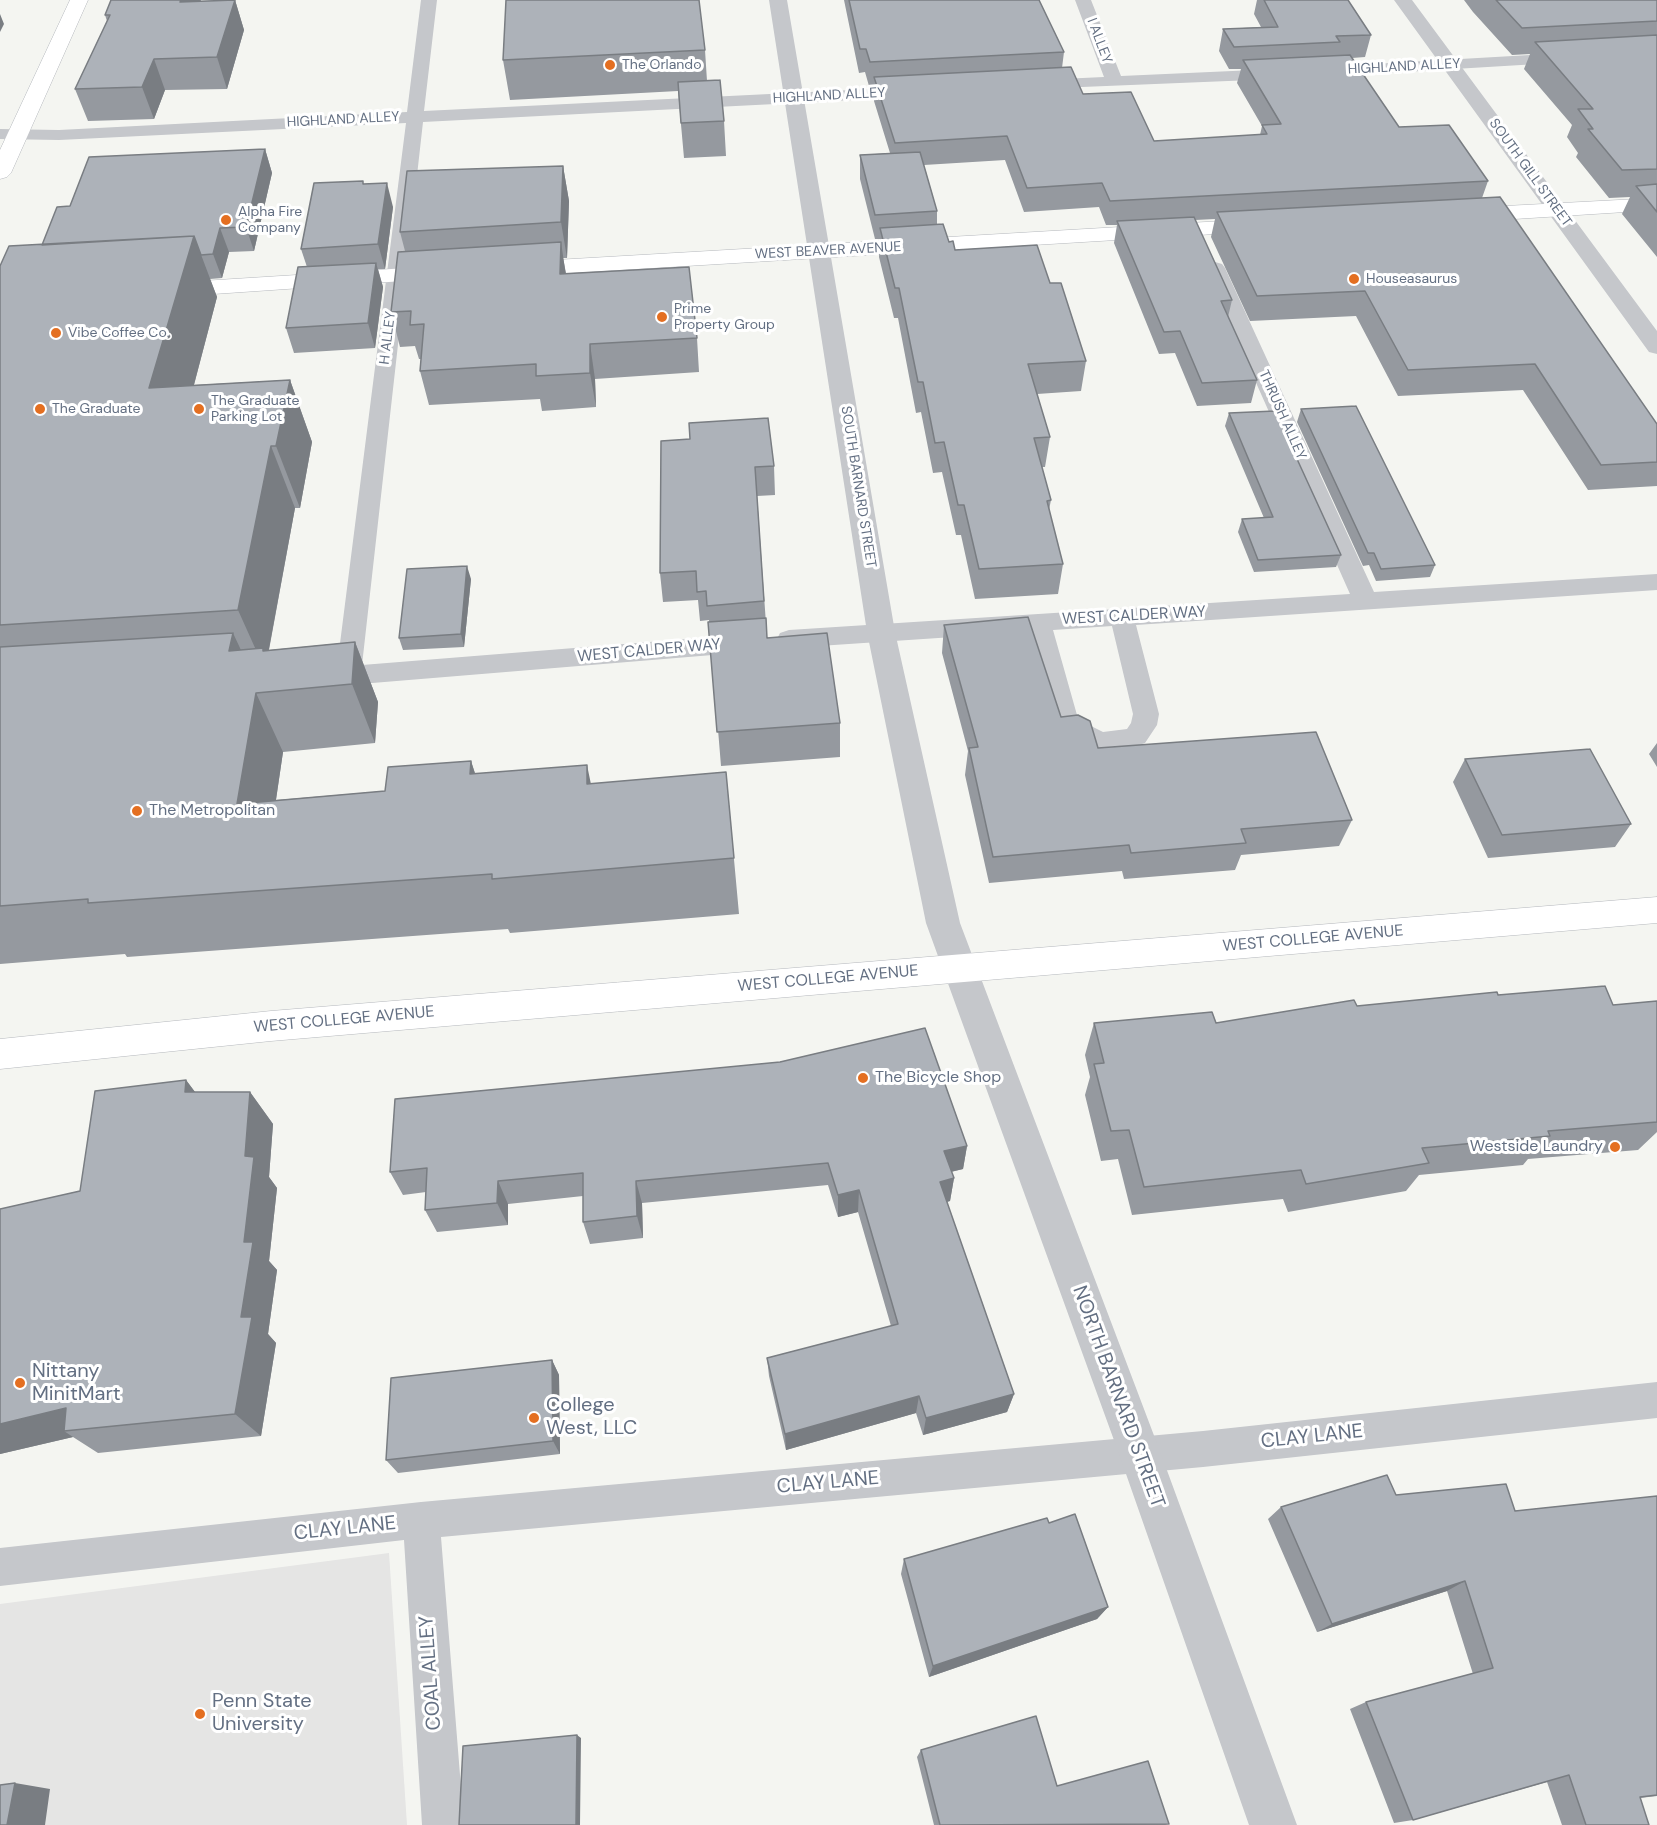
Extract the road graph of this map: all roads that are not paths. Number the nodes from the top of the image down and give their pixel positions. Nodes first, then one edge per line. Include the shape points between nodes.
1 (79, 0) edge
2 (429, 0) edge
3 (778, 0) edge
4 (1083, 0) edge
5 (1403, 0) edge
6 (1576, 58) edge
7 (1450, 65) junction
8 (1114, 81) junction
9 (1020, 86) edge
10 (927, 91) edge
11 (795, 98) junction
12 (416, 117) junction
13 (9, 134) edge
14 (0, 173) edge
15 (1657, 204) edge
16 (1557, 210) junction
17 (1440, 216) edge
18 (1277, 225) edge
19 (1196, 229) junction
20 (820, 251) junction
21 (502, 270) edge
22 (455, 273) edge
23 (396, 276) junction
24 (148, 292) edge
25 (1657, 347) edge
26 (1657, 582) edge
27 (1366, 602) junction
28 (1122, 616) junction
29 (1038, 622) junction
30 (881, 632) junction
31 (348, 676) junction
32 (305, 678) edge
33 (1657, 910) edge
34 (959, 970) junction
35 (0, 1054) edge
36 (1657, 1400) edge
37 (1140, 1454) junction
38 (421, 1520) junction
39 (0, 1567) edge
40 (443, 1825) edge
41 (1273, 1825) edge

1 - 13 main road
2 - 12 lane, H ALLEY
3 - 11 street, SOUTH BARNARD STREET
4 - 8 lane, I ALLEY
5 - 7 street, SOUTH GILL STREET
6 - 7 lane, HIGHLAND ALLEY
7 - 8 lane, HIGHLAND ALLEY
7 - 16 street, SOUTH GILL STREET
8 - 9 lane, HIGHLAND ALLEY
10 - 11 lane, HIGHLAND ALLEY
11 - 12 lane, HIGHLAND ALLEY
11 - 20 street, SOUTH BARNARD STREET
12 - 13 lane, HIGHLAND ALLEY via 59,135
12 - 23 lane, H ALLEY
13 - 14 main road
15 - 16 main road
16 - 17 main road
16 - 25 street, SOUTH GILL STREET
18 - 19 main road, WEST BEAVER AVENUE
19 - 20 main road, WEST BEAVER AVENUE
19 - 27 lane, THRUSH ALLEY
20 - 21 main road, WEST BEAVER AVENUE
20 - 30 street, SOUTH BARNARD STREET
22 - 23 main road
23 - 24 main road
23 - 31 lane, H ALLEY
26 - 27 lane, WEST CALDER WAY
27 - 28 lane, WEST CALDER WAY
28 - 29 lane, WEST CALDER WAY
28 - 29 lane via 1146,714 1136,736 1122,741 1103,742 1087,737 1065,719
29 - 30 lane, WEST CALDER WAY
30 - 31 lane, WEST CALDER WAY
30 - 34 street, SOUTH BARNARD STREET via 943,923
31 - 32 lane, WEST CALDER WAY
33 - 34 main road, WEST COLLEGE AVENUE
34 - 35 main road, WEST COLLEGE AVENUE via 272,1026
34 - 37 street, NORTH BARNARD STREET
36 - 37 lane, CLAY LANE
37 - 38 lane, CLAY LANE
37 - 41 street, NORTH BARNARD STREET
38 - 39 lane, CLAY LANE
38 - 40 lane, COAL ALLEY

